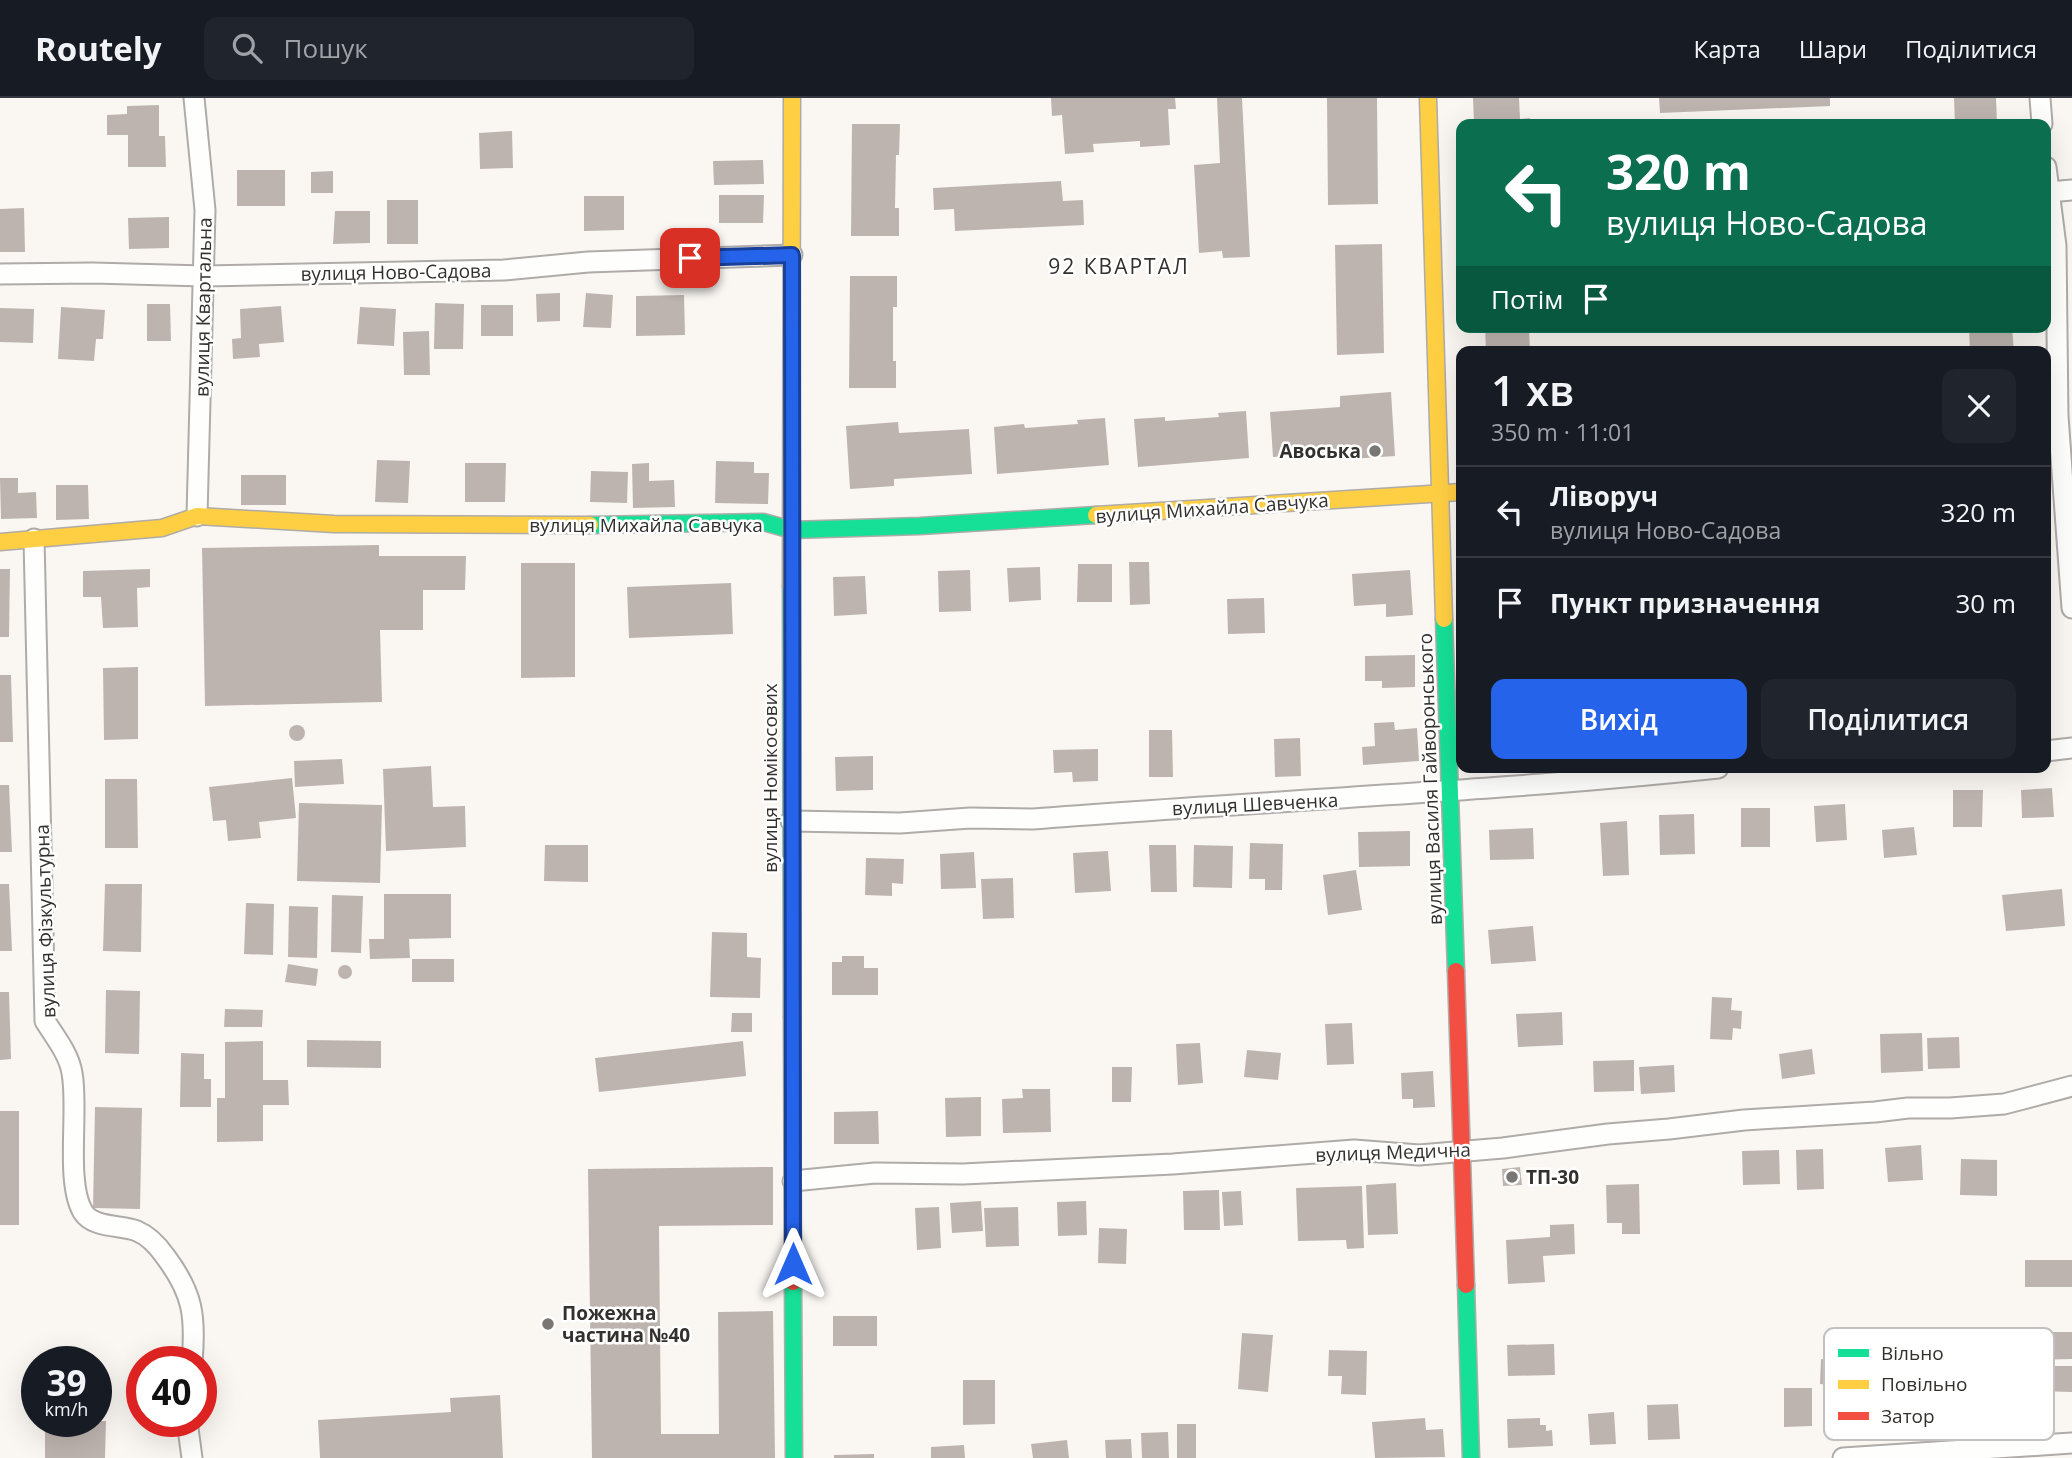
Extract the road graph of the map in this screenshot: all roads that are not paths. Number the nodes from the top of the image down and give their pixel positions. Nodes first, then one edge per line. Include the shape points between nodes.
1 (194, 98) edge
2 (792, 98) edge
3 (1429, 98) edge
4 (2040, 98) edge
5 (2042, 119) edge
6 (2072, 190) edge
7 (2051, 192) edge
8 (2051, 207) edge
9 (792, 255) junction
10 (0, 274) edge
11 (204, 276) junction
12 (2060, 455) edge
13 (1456, 492) edge
14 (1441, 493) junction
15 (197, 516) junction
16 (792, 530) junction
17 (34, 539) junction
18 (0, 542) edge
19 (2072, 608) edge
20 (2072, 748) edge
21 (2051, 750) edge
22 (1670, 773) edge
23 (1451, 792) junction
24 (791, 821) junction
25 (2072, 1086) edge
26 (1462, 1150) junction
27 (793, 1181) junction
28 (193, 1346) edge
29 (189, 1437) edge
30 (2072, 1443) edge
31 (192, 1458) edge
32 (794, 1458) edge
33 (1472, 1458) edge
34 (1843, 1458) edge

1 - 11 street, вулиця Квартальна via 205,210
2 - 9 street, вулиця Номікосових
3 - 14 street, вулиця Василя Гайворонського
4 - 5 street
6 - 7 street
8 - 12 street via 2058,287
9 - 11 street, вулиця Ново-Садова via 588,262 505,270
9 - 16 street, вулиця Номікосових
10 - 11 street, вулиця Ново-Садова
11 - 15 street, вулиця Квартальна
12 - 19 street
13 - 14 street, вулиця Михайла Савчука
14 - 16 street, вулиця Михайла Савчука
14 - 23 street, вулиця Василя Гайворонського
15 - 16 street, вулиця Михайла Савчука via 348,524 664,526 763,522
15 - 17 street, вулиця Михайла Савчука via 162,528
16 - 24 street, вулиця Номікосових
17 - 18 street, вулиця Михайла Савчука
17 - 28 street, вулиця Фізкультурна via 45,1021 72,1072 76,1191 84,1214 97,1223 138,1232 157,1245 186,1288
20 - 21 street
22 - 23 street, вулиця Шевченка
23 - 24 street, вулиця Шевченка via 1033,819
23 - 26 street, вулиця Василя Гайворонського
24 - 27 street, вулиця Номікосових
25 - 26 street, вулиця Медична via 2004,1104 1744,1120
26 - 27 street, вулиця Медична via 1419,1155 1354,1150 1173,1164 963,1174 876,1173
26 - 33 street, вулиця Василя Гайворонського
27 - 32 street, вулиця Номікосових
29 - 31 street
30 - 34 street

